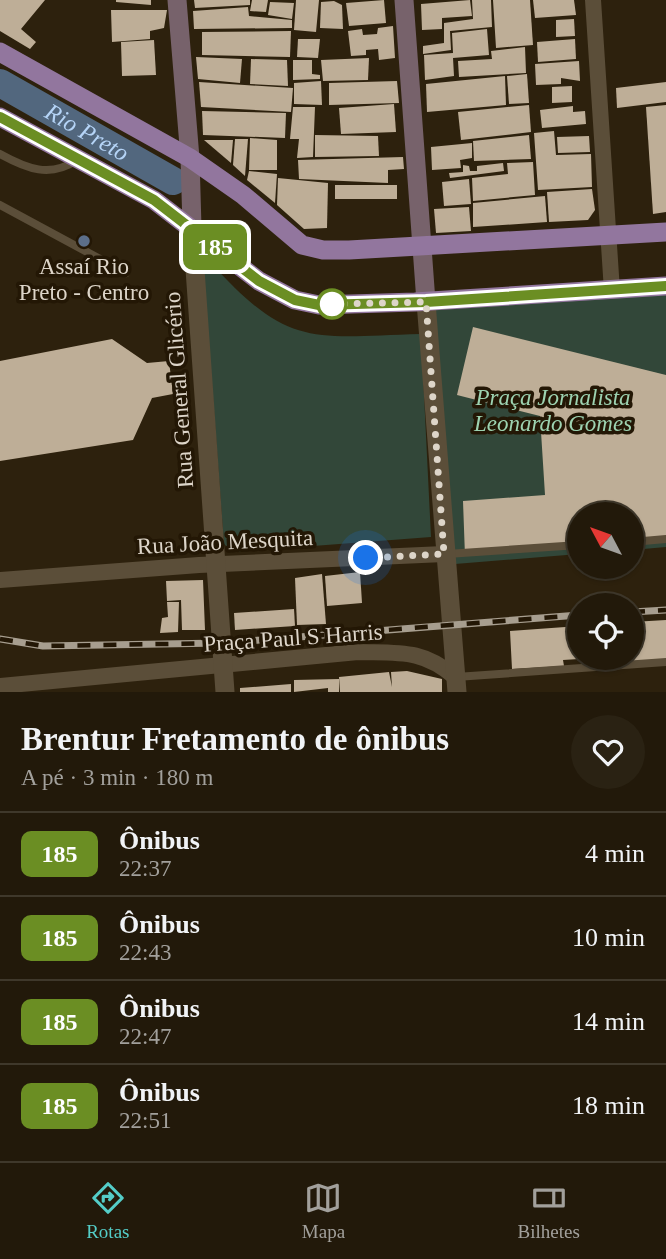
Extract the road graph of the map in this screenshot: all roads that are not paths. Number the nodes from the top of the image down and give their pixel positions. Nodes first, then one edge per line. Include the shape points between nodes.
1 (177, 0) edge
2 (404, 0) edge
3 (593, 0) edge
4 (0, 52) edge
5 (0, 117) edge
6 (0, 154) edge
7 (78, 159) junction
8 (190, 164) junction
9 (0, 205) edge
10 (192, 223) junction
11 (666, 232) edge
12 (607, 240) junction
13 (424, 252) junction
14 (126, 273) dead end
15 (611, 284) junction
16 (666, 286) edge
17 (426, 296) junction
18 (666, 539) edge
19 (644, 540) edge
20 (567, 546) edge
21 (444, 554) junction
22 (208, 565) junction
23 (0, 580) edge
24 (666, 662) edge
25 (223, 666) junction
26 (456, 685) edge
27 (2, 688) edge
28 (225, 692) edge

1 - 8 main road, Rua General Glicério
2 - 13 main road
3 - 12 street
4 - 8 main road
5 - 7 main road
6 - 7 lane via 28,169 61,171
7 - 10 main road
8 - 10 main road, Rua General Glicério
8 - 13 main road via 243,195 302,245
9 - 14 lane
10 - 17 main road via 259,281 295,300 319,305
10 - 22 street, Rua General Glicério
11 - 12 main road
12 - 13 main road
12 - 15 street
13 - 17 main road
15 - 16 main road
15 - 17 main road
17 - 21 street
18 - 19 lane
20 - 21 lane, Rua João Mesquita
21 - 22 street, Rua João Mesquita
21 - 26 street
22 - 23 street, Rua João Mesquita
22 - 25 street, Rua General Glicério
24 - 26 lane
25 - 26 street, Praça Paul S Harris via 358,652 414,654 438,662
25 - 27 street, Praça Paul S Harris
25 - 28 street, Rua General Glicério

